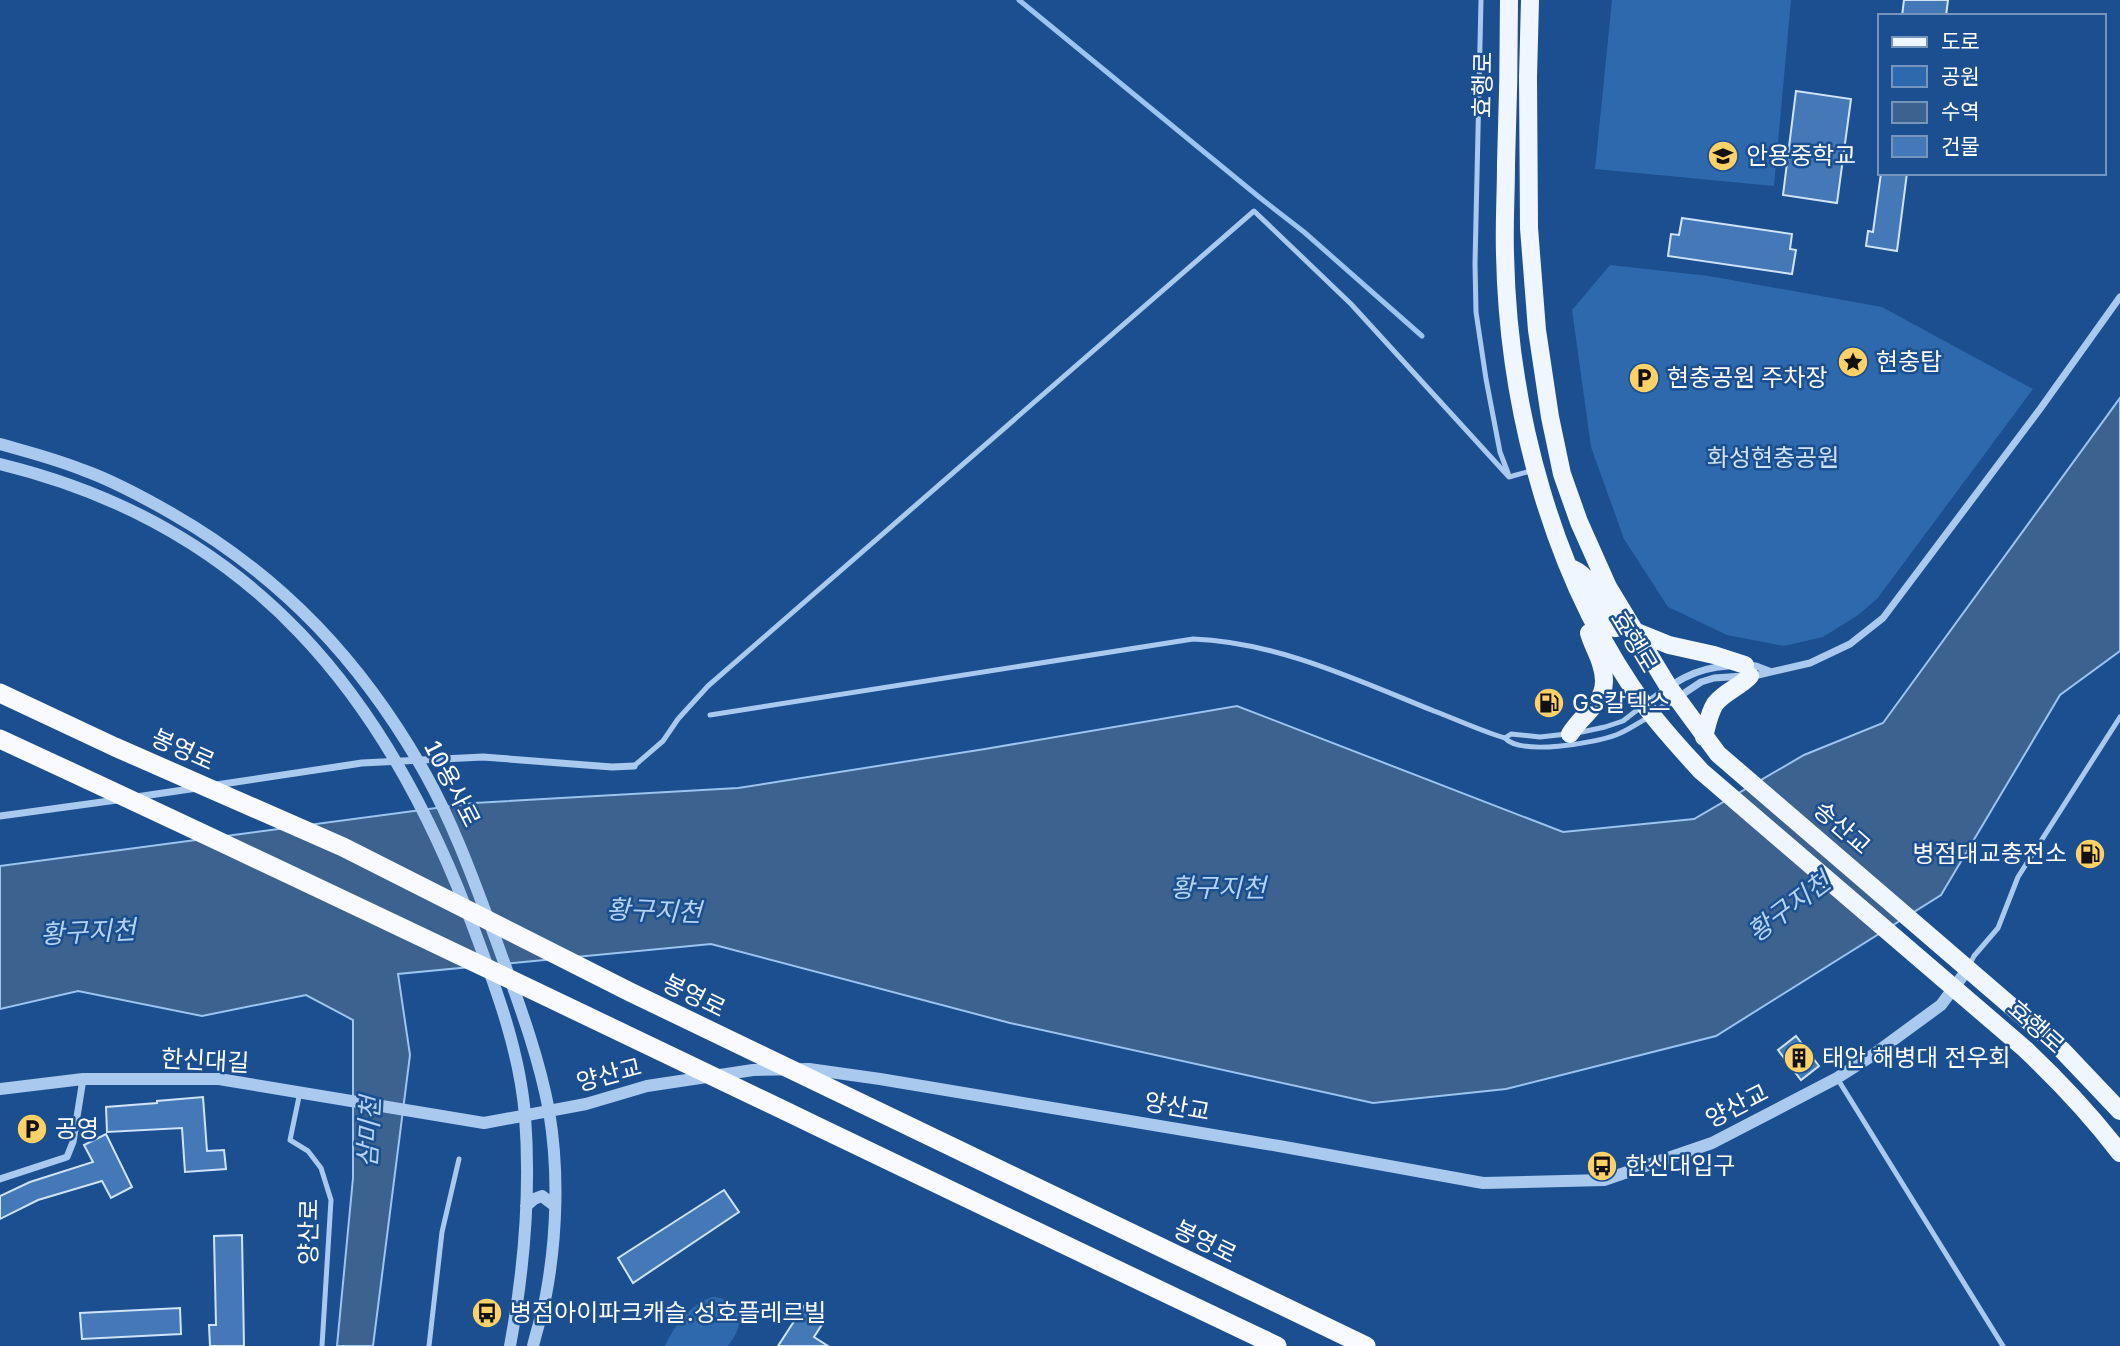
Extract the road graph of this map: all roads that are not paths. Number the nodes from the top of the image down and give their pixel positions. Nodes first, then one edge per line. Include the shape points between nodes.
1 (1481, 0) edge
2 (1509, 0) edge
3 (1530, 0) edge
4 (1529, 178) junction
5 (1506, 179) junction
6 (2120, 297) edge
7 (0, 444) edge
8 (0, 464) edge
9 (1537, 470) junction
10 (1509, 477) junction
11 (1569, 568) junction
12 (1590, 616) junction
13 (1628, 623) junction
14 (1748, 671) junction
15 (1672, 692) junction
16 (0, 693) edge
17 (1648, 710) junction
18 (710, 715) dead end
19 (2120, 717) edge
20 (1570, 734) junction
21 (1704, 737) junction
22 (0, 738) edge
23 (1505, 738) junction
24 (1718, 754) joint
25 (634, 766) joint
26 (0, 816) edge
27 (1933, 939) joint
28 (1968, 970) junction
29 (1955, 988) junction
30 (2025, 1049) junction
31 (2076, 1064) junction
32 (1837, 1078) junction
33 (83, 1080) junction
34 (0, 1089) edge
35 (300, 1092) junction
36 (325, 1096) joint
37 (549, 1111) junction
38 (2120, 1111) edge
39 (525, 1115) junction
40 (2120, 1153) edge
41 (459, 1159) dead end
42 (0, 1179) edge
43 (526, 1206) junction
44 (555, 1206) junction
45 (322, 1346) edge
46 (429, 1346) edge
47 (510, 1346) edge
48 (533, 1346) edge
49 (1277, 1346) edge
50 (1366, 1346) edge
51 (2003, 1346) edge

1 - 10 lane via 1476,312 1500,452
2 - 5 main road, 효행로
3 - 4 main road, 효행로
4 - 5 main road
4 - 13 main road, 효행로 via 1536,330 1562,474 1579,522
5 - 9 main road, 효행로 via 1505,254 1514,363
6 - 14 street via 1883,618 1850,644 1810,663 1770,672
7 - 37 street, 10용사로 via 85,470 143,497 216,540 304,611 355,670 402,734 450,822 523,1014
8 - 39 street, 10용사로 via 61,480 145,517 251,587 320,654 389,748 457,881 515,1057
9 - 10 lane
9 - 11 main road, 효행로
10 - 25 lane via 1351,304 1254,211 708,686 663,741
11 - 12 main road, 효행로
11 - 13 main road via 1587,579 1612,626
12 - 17 main road, 효행로
12 - 20 main road via 1588,629 1601,660 1605,687
13 - 14 main road via 1669,645 1714,656
13 - 15 main road, 효행로
14 - 15 street
14 - 15 street via 1715,666 1687,675
14 - 21 main road via 1742,684 1715,705
15 - 17 street
15 - 17 street
15 - 21 main road, 효행로
16 - 50 highway, 봉영로 via 343,847 630,992
17 - 20 lane via 1605,727
17 - 23 lane via 1616,735 1568,745 1520,745
17 - 29 main road, 효행로 via 1701,771
18 - 23 lane via 1206,639 1254,646 1335,671
19 - 28 lane via 2018,877 1998,928
20 - 23 lane via 1511,734
21 - 24 main road, 효행로
22 - 49 highway
24 - 27 main road, 송산교
25 - 26 street via 483,757 362,763
27 - 28 main road, 효행로
28 - 29 street, 양산교
28 - 31 main road, 효행로
29 - 30 main road, 효행로
29 - 32 street, 양산교 via 1941,1005
30 - 31 main road via 2022,1041 2031,1033 2067,1064
30 - 40 main road, 효행로 via 2077,1100
31 - 38 main road, 효행로
32 - 37 street, 양산교 via 1712,1143 1604,1181 1483,1183 809,1069 753,1070 647,1086
32 - 51 lane
33 - 34 street, 한신대길
33 - 35 street, 한신대길 via 219,1079
33 - 42 street via 67,1157
35 - 36 street, 한신대길
35 - 45 lane, 양산로 via 290,1140 308,1151 321,1168 331,1200
36 - 39 street, 양산교 via 484,1123
37 - 39 street, 양산교
37 - 44 street, 10용사로
39 - 43 street, 10용사로
41 - 46 lane via 442,1232
43 - 44 street via 542,1196
43 - 47 street, 10용사로 via 526,1238
44 - 48 street, 10용사로 via 546,1295

